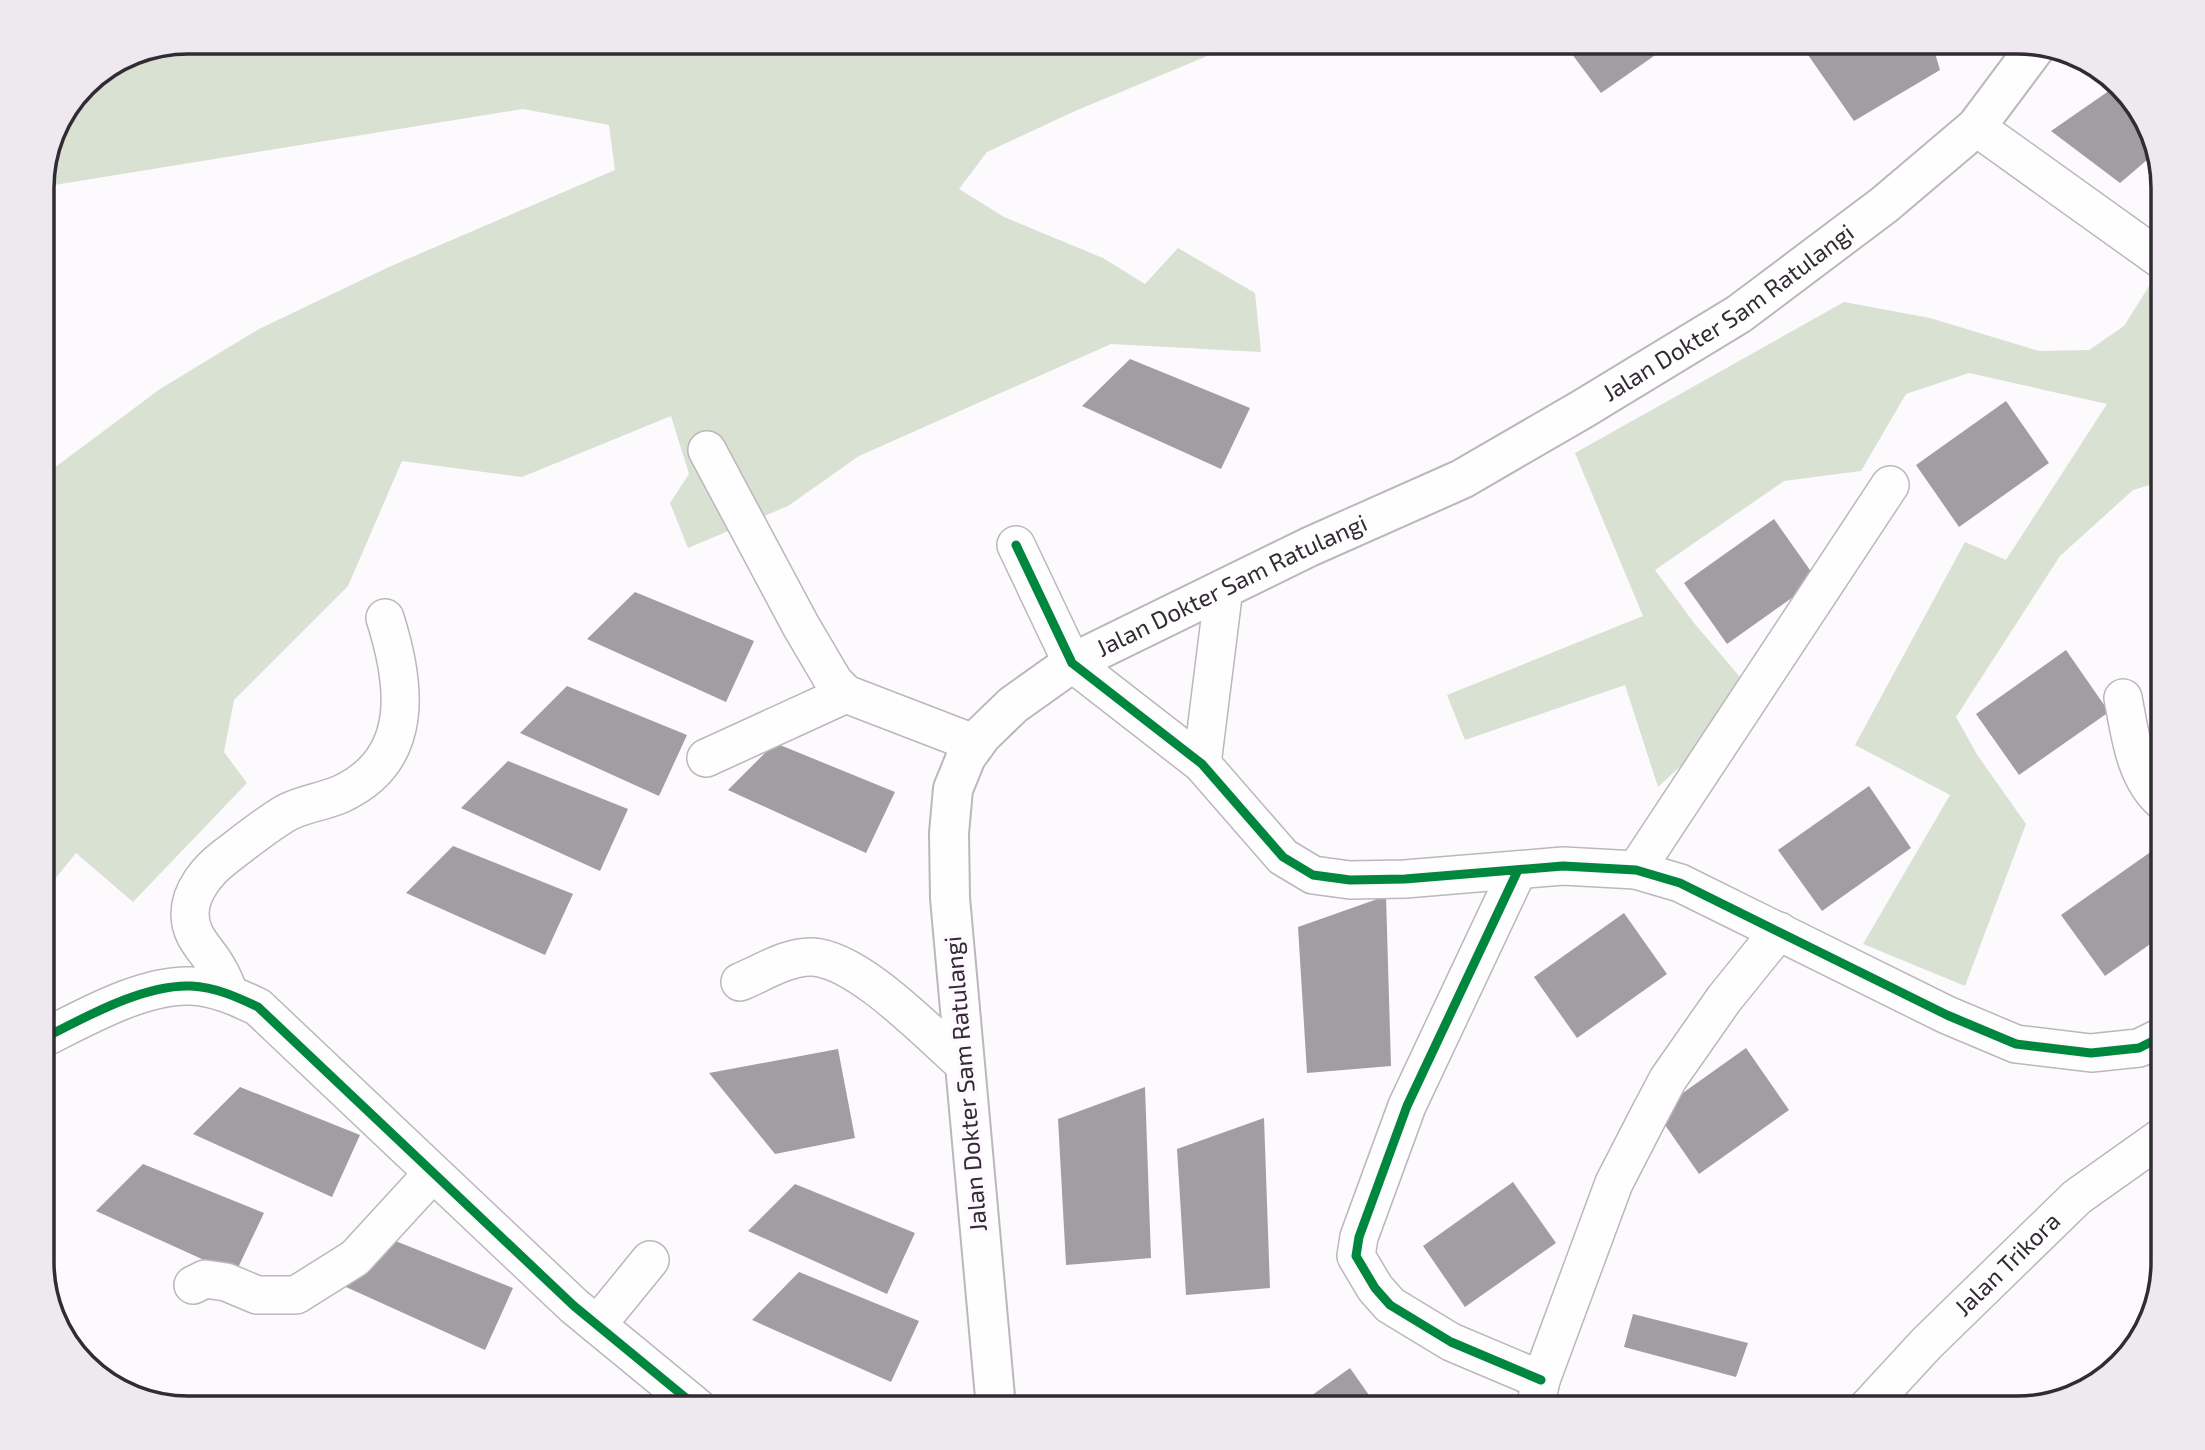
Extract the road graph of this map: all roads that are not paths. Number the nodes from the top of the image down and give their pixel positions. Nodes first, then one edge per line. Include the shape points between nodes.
1 (2030, 55) edge
2 (1976, 127) junction
3 (2151, 252) edge
4 (707, 450) dead end
5 (1890, 485) dead end
6 (1016, 545) dead end
7 (1224, 588) junction
8 (385, 618) dead end
9 (1072, 663) junction
10 (846, 694) junction
11 (2123, 698) dead end
12 (975, 744) junction
13 (706, 758) dead end
14 (1202, 764) junction
15 (2151, 789) edge
16 (1518, 870) junction
17 (1636, 870) junction
18 (1779, 930) junction
19 (740, 982) dead end
20 (229, 993) junction
21 (55, 1032) edge
22 (2151, 1042) edge
23 (965, 1065) junction
24 (2151, 1145) edge
25 (433, 1173) junction
26 (650, 1260) dead end
27 (193, 1285) dead end
28 (597, 1325) junction
29 (1538, 1394) edge
30 (683, 1396) edge
31 (995, 1396) edge
32 (1878, 1396) edge

1 - 2 main road, Jalan Dokter Sam Ratulangi
2 - 3 street
2 - 7 main road, Jalan Dokter Sam Ratulangi via 1884,205 1739,314 1461,479
4 - 10 street via 801,626
5 - 17 street
6 - 9 street
7 - 9 main road, Jalan Dokter Sam Ratulangi
7 - 14 street
8 - 20 street via 401,682 393,744 385,761 341,794 287,812 216,865 195,890 190,913 193,935 218,967
9 - 12 main road, Jalan Dokter Sam Ratulangi via 1013,705
9 - 14 street
10 - 12 street
10 - 13 street
11 - 15 street via 2136,759
12 - 23 main road, Jalan Dokter Sam Ratulangi via 953,789 949,833
14 - 16 street via 1283,857 1313,875 1405,879
16 - 17 street via 1563,866
16 - 29 street via 1408,1106 1356,1256 1390,1305
17 - 18 street via 1681,883
18 - 22 street via 2016,1044 2091,1053 2139,1048
18 - 29 street via 1724,999 1648,1115 1614,1183
19 - 23 street via 796,958 832,960 866,978
20 - 21 street via 190,986 150,991
20 - 25 street via 258,1007
23 - 31 main road, Jalan Dokter Sam Ratulangi
24 - 32 street, Jalan Trikora via 2077,1198
25 - 27 street via 355,1258 296,1295 257,1295 205,1279
25 - 28 street
26 - 28 street
28 - 30 street

